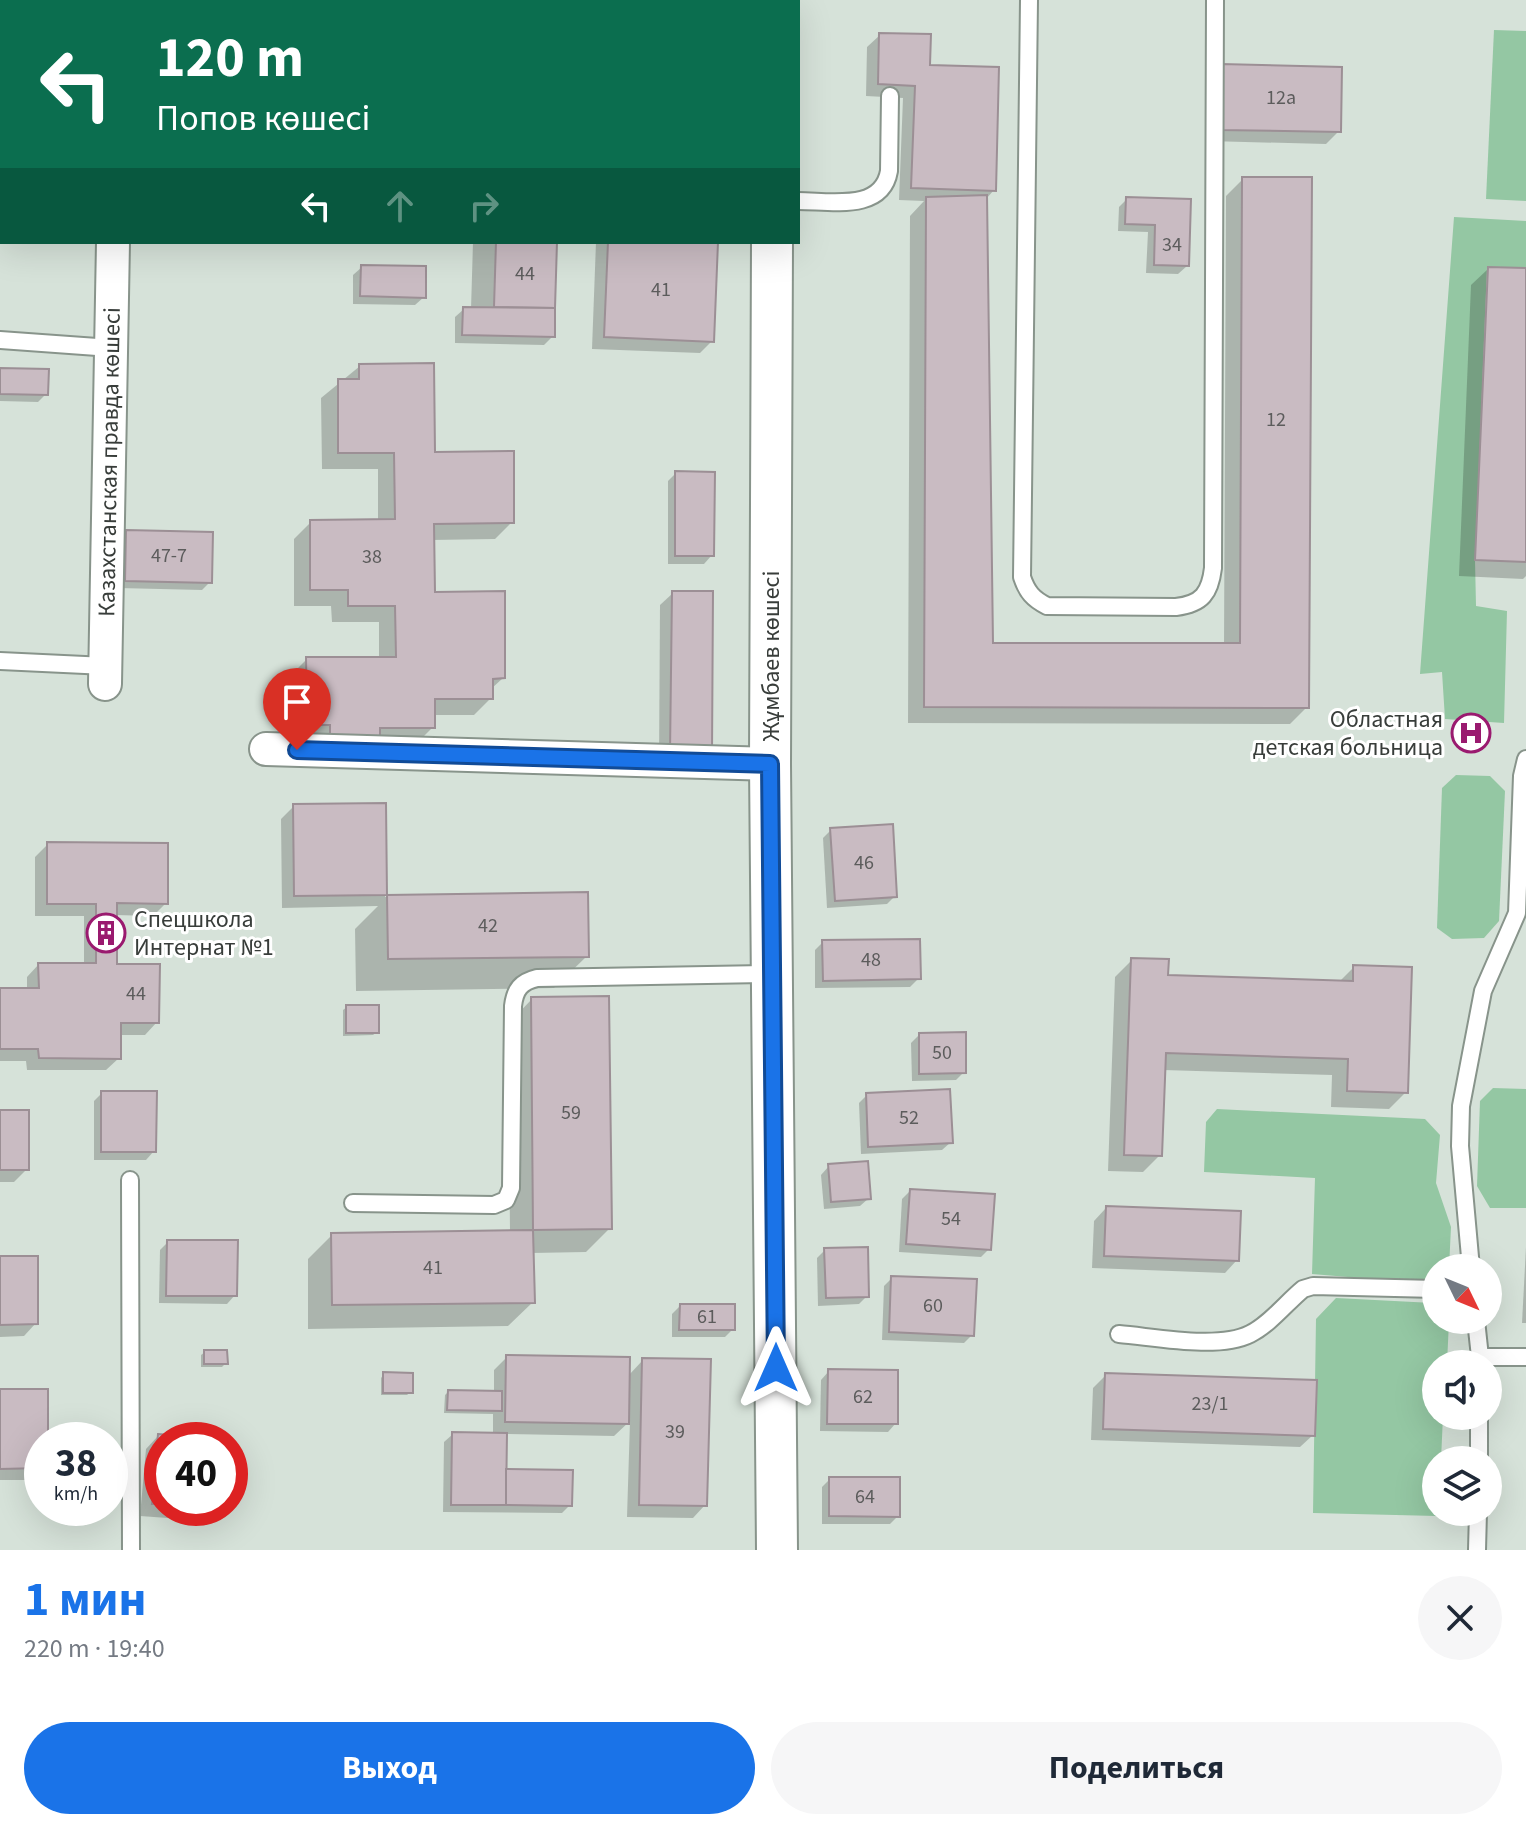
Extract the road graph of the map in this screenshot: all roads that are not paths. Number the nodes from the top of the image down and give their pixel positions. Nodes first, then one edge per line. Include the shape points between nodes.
1 (1029, 0) edge
2 (1215, 0) edge
3 (890, 96) dead end
4 (800, 201) edge
5 (113, 244) edge
6 (772, 244) edge
7 (0, 340) edge
8 (111, 348) junction
9 (0, 661) edge
10 (106, 675) joint
11 (266, 749) dead end
12 (1526, 759) edge
13 (770, 764) junction
14 (772, 974) junction
15 (130, 1180) dead end
16 (353, 1203) dead end
17 (1470, 1254) edge
18 (1422, 1289) edge
19 (1119, 1334) dead end
20 (1526, 1357) edge
21 (1502, 1359) edge
22 (1478, 1526) edge
23 (131, 1550) edge
24 (777, 1550) edge
25 (1477, 1550) edge

1 - 2 lane via 1022,577 1027,591 1047,606 1176,607 1204,598 1213,568
3 - 4 lane via 889,171 881,192 871,199
5 - 8 street, Казахстанская правда көшесі
6 - 13 street, Жұмбаев көшесі
7 - 8 lane
8 - 10 street, Казахстанская правда көшесі
9 - 10 lane
11 - 13 street
12 - 17 lane via 1517,913 1483,991 1461,1106
13 - 14 street, Жұмбаев көшесі
14 - 16 lane via 526,981 513,1006 511,1188 506,1200 494,1205
14 - 24 street, Жұмбаев көшесі
15 - 23 lane
18 - 19 lane via 1313,1286 1251,1333 1234,1339
20 - 21 lane
22 - 25 lane

